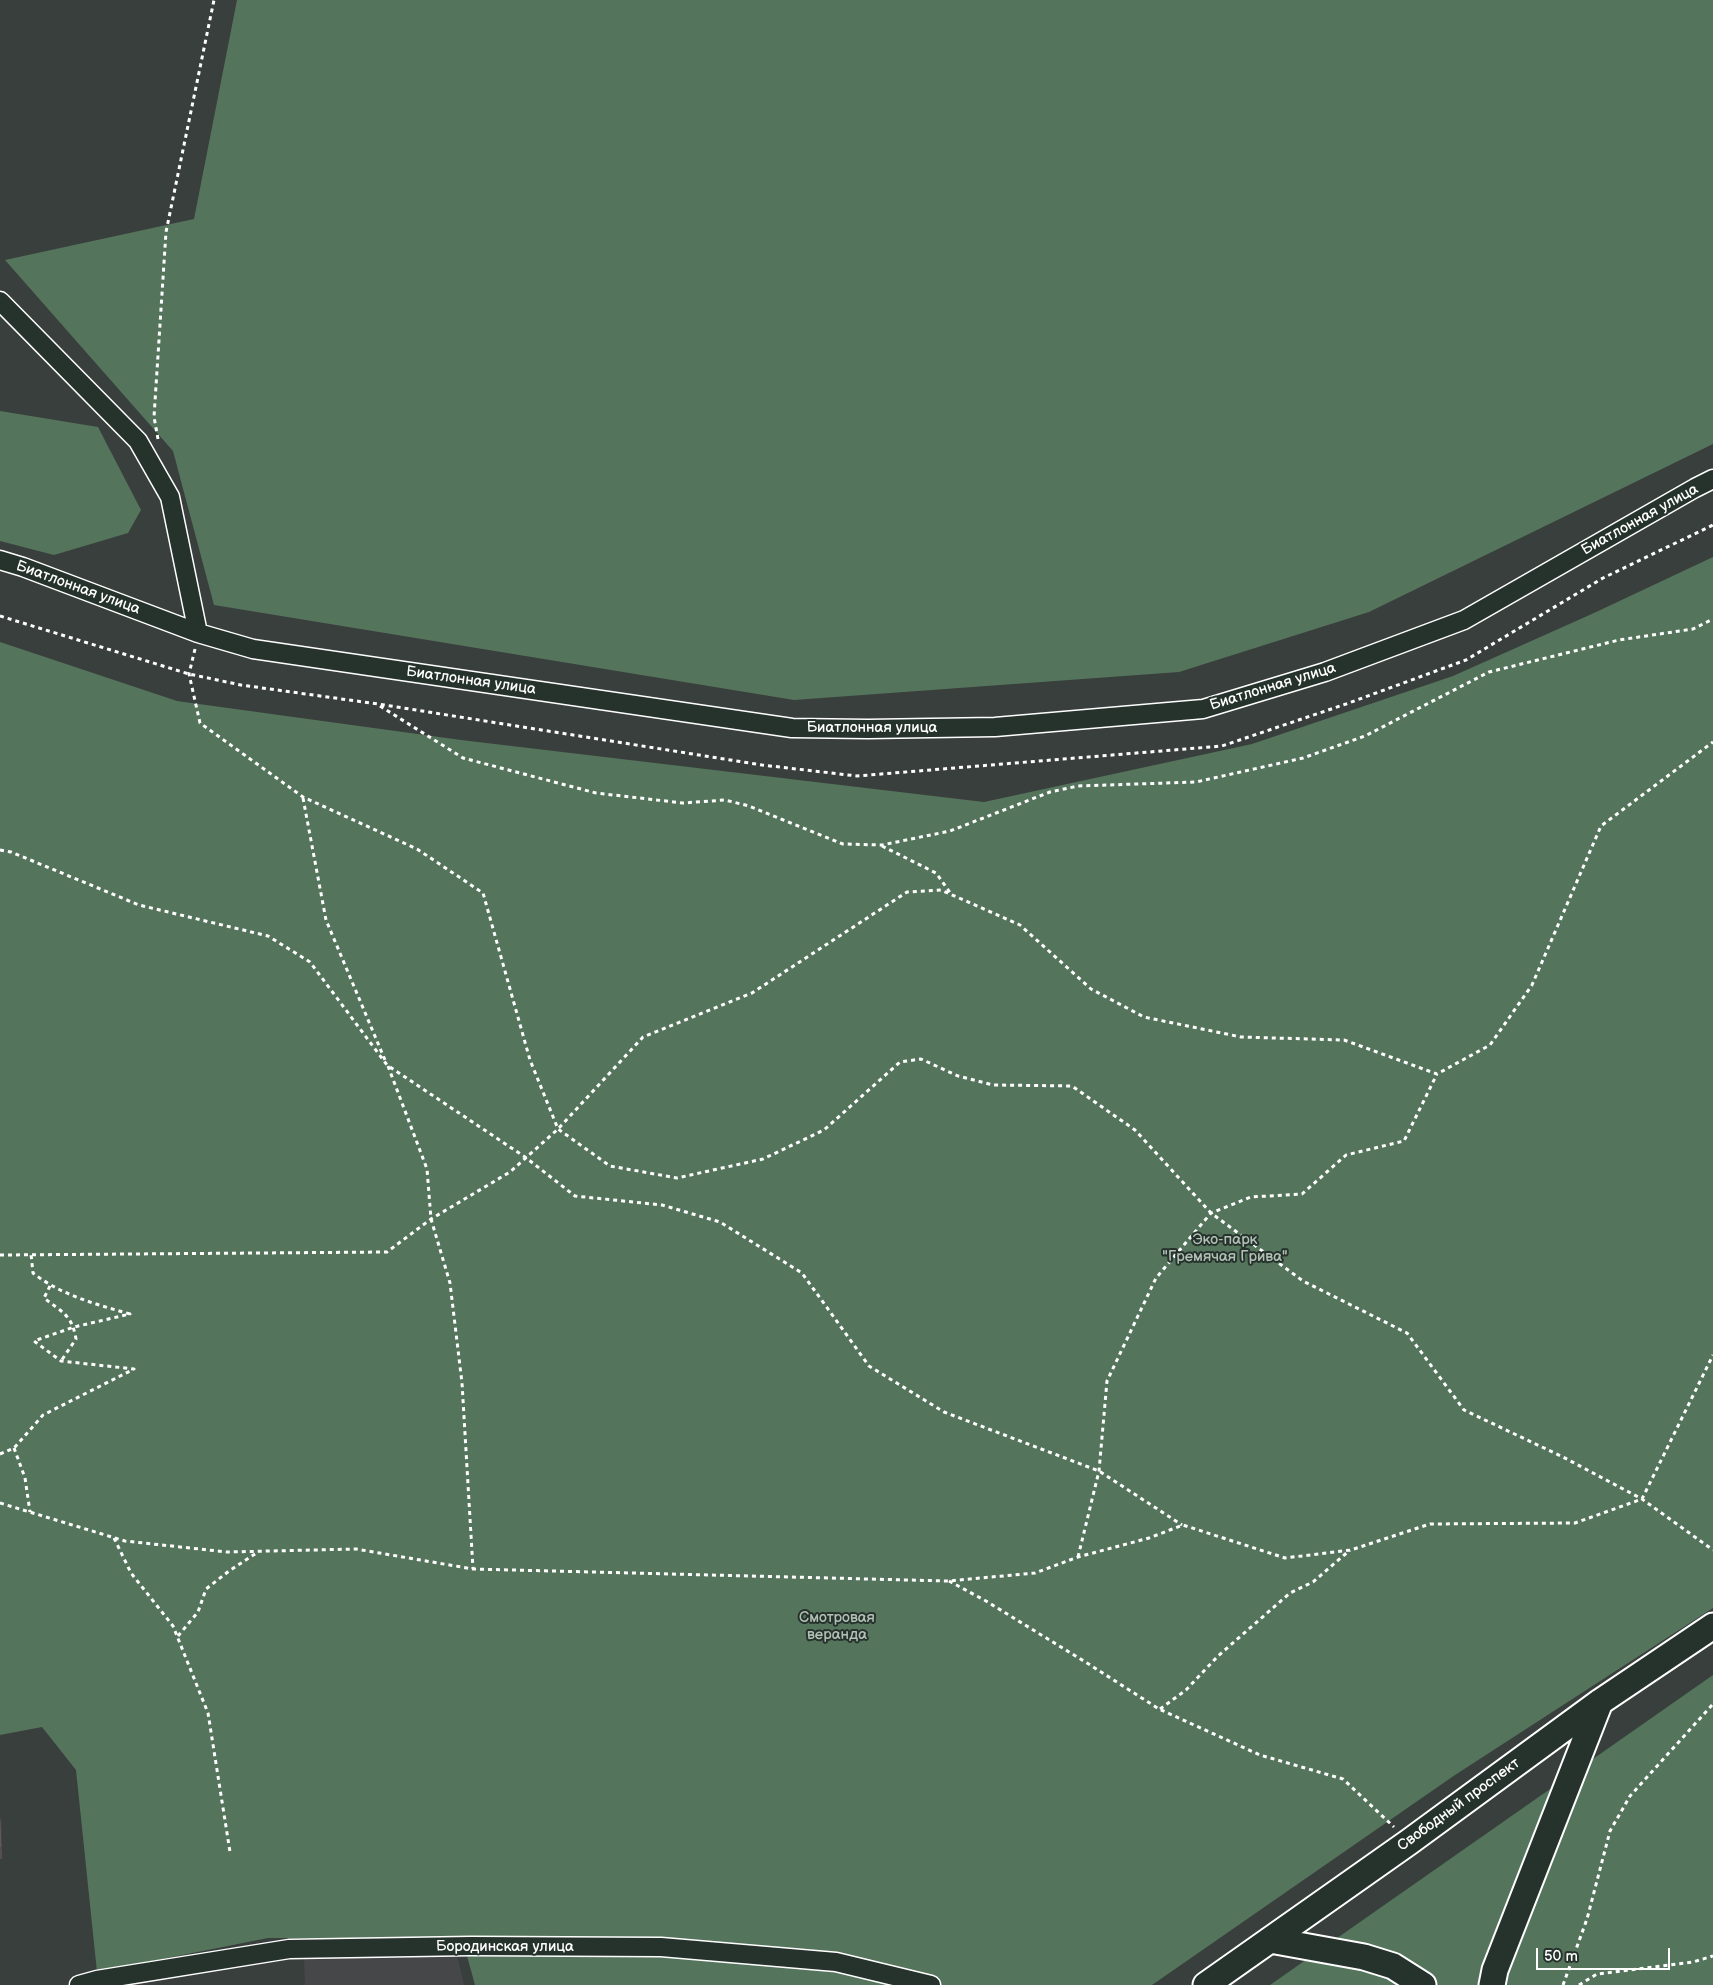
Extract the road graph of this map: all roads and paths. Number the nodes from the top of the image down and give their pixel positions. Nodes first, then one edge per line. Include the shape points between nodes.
1 (214, 0) edge
2 (0, 301) edge
3 (159, 444) dead end
4 (1713, 479) edge
5 (1713, 525) edge
6 (0, 560) edge
7 (0, 616) edge
8 (1713, 619) edge
9 (198, 633) junction
10 (189, 674) junction
11 (378, 704) junction
12 (1713, 742) edge
13 (303, 797) junction
14 (882, 845) junction
15 (0, 850) edge
16 (953, 896) junction
17 (388, 1065) junction
18 (1437, 1074) junction
19 (558, 1129) junction
20 (525, 1157) junction
21 (1211, 1213) junction
22 (431, 1219) junction
23 (31, 1254) junction
24 (0, 1255) edge
25 (50, 1286) junction
26 (74, 1327) junction
27 (1713, 1354) edge
28 (61, 1361) junction
29 (14, 1448) junction
30 (0, 1454) edge
31 (1099, 1471) junction
32 (1642, 1499) junction
33 (0, 1504) edge
34 (30, 1513) junction
35 (1183, 1525) junction
36 (114, 1538) junction
37 (1351, 1550) junction
38 (1713, 1550) edge
39 (259, 1552) junction
40 (1078, 1558) junction
41 (473, 1569) junction
42 (948, 1581) junction
43 (1713, 1626) edge
44 (178, 1636) junction
45 (1600, 1702) junction
46 (1713, 1704) edge
47 (1159, 1709) junction
48 (1409, 1842) junction
49 (230, 1852) dead end
50 (1270, 1940) junction
51 (1713, 1956) edge
52 (79, 1985) edge
53 (930, 1985) edge
54 (1206, 1985) edge
55 (1423, 1985) edge
56 (1492, 1985) edge
57 (1563, 1985) edge
58 (1579, 1985) edge

1 - 3 path via 166,232 154,417
2 - 9 street via 138,441 170,496
4 - 9 street, Биатлонная улица via 1464,620 1325,672 1203,709 995,727 792,728 254,649
5 - 11 path via 1603,578 1466,660 1222,746 857,776 762,765
6 - 9 street, Биатлонная улица
7 - 10 path
8 - 14 path via 1693,630 1619,640 1489,672 1365,736 1304,758 1196,782 1078,786 1050,792 950,831
9 - 10 path
10 - 11 path via 241,685
10 - 13 path via 200,723
11 - 14 path via 463,758 596,793 683,803 724,800 749,806 843,844
12 - 18 path via 1602,826 1532,985 1490,1045
13 - 17 path via 326,920
13 - 19 path via 417,849 483,893 530,1060
14 - 16 path via 936,873
15 - 17 path via 139,905 268,936 310,962
16 - 18 path via 1020,925 1091,989 1144,1016 1241,1036 1344,1040
16 - 19 path via 941,890 907,892 752,992 643,1037
17 - 20 path
17 - 22 path via 426,1169
18 - 21 path via 1404,1141 1346,1155 1302,1194 1251,1197
19 - 20 path
19 - 21 path via 610,1166 677,1178 764,1159 824,1130 900,1062 921,1059 958,1076 993,1085 1072,1086 1135,1130
20 - 22 path via 510,1172
20 - 31 path via 575,1196 662,1204 720,1222 802,1273 869,1366 944,1412
21 - 31 path via 1156,1278 1107,1381
21 - 32 path via 1304,1281 1407,1333 1464,1410
22 - 23 path via 387,1252
22 - 41 path via 451,1292 462,1384
23 - 24 path
23 - 25 path via 33,1273
25 - 26 path via 44,1298 70,1318
25 - 26 path via 130,1314
26 - 28 path via 76,1339
26 - 28 path via 34,1341
27 - 32 path
28 - 29 path via 134,1369 43,1416
29 - 30 path
29 - 34 path via 25,1478
31 - 35 path
31 - 40 path
32 - 37 path via 1575,1523 1430,1524
32 - 38 path
33 - 34 path
34 - 36 path
35 - 37 path via 1285,1558
35 - 40 path
36 - 39 path via 227,1552
36 - 44 path via 131,1573 174,1626
37 - 47 path via 1312,1582 1290,1593 1218,1656 1186,1690
39 - 41 path via 356,1549
39 - 44 path via 206,1589 198,1612
40 - 42 path via 1035,1573
41 - 42 path
42 - 47 path via 1062,1647
43 - 45 main road, Свободный проспект
44 - 49 path via 208,1713
45 - 48 main road, Свободный проспект
45 - 56 main road via 1495,1970
46 - 57 path via 1630,1796 1610,1831 1588,1919
47 - 48 path via 1260,1755 1343,1779
48 - 50 main road, Свободный проспект
50 - 54 main road, Свободный проспект
50 - 55 main road via 1364,1957 1393,1966
51 - 58 path via 1693,1962 1597,1974
52 - 53 street, Бородинская улица via 289,1949 471,1946 661,1947 836,1962

